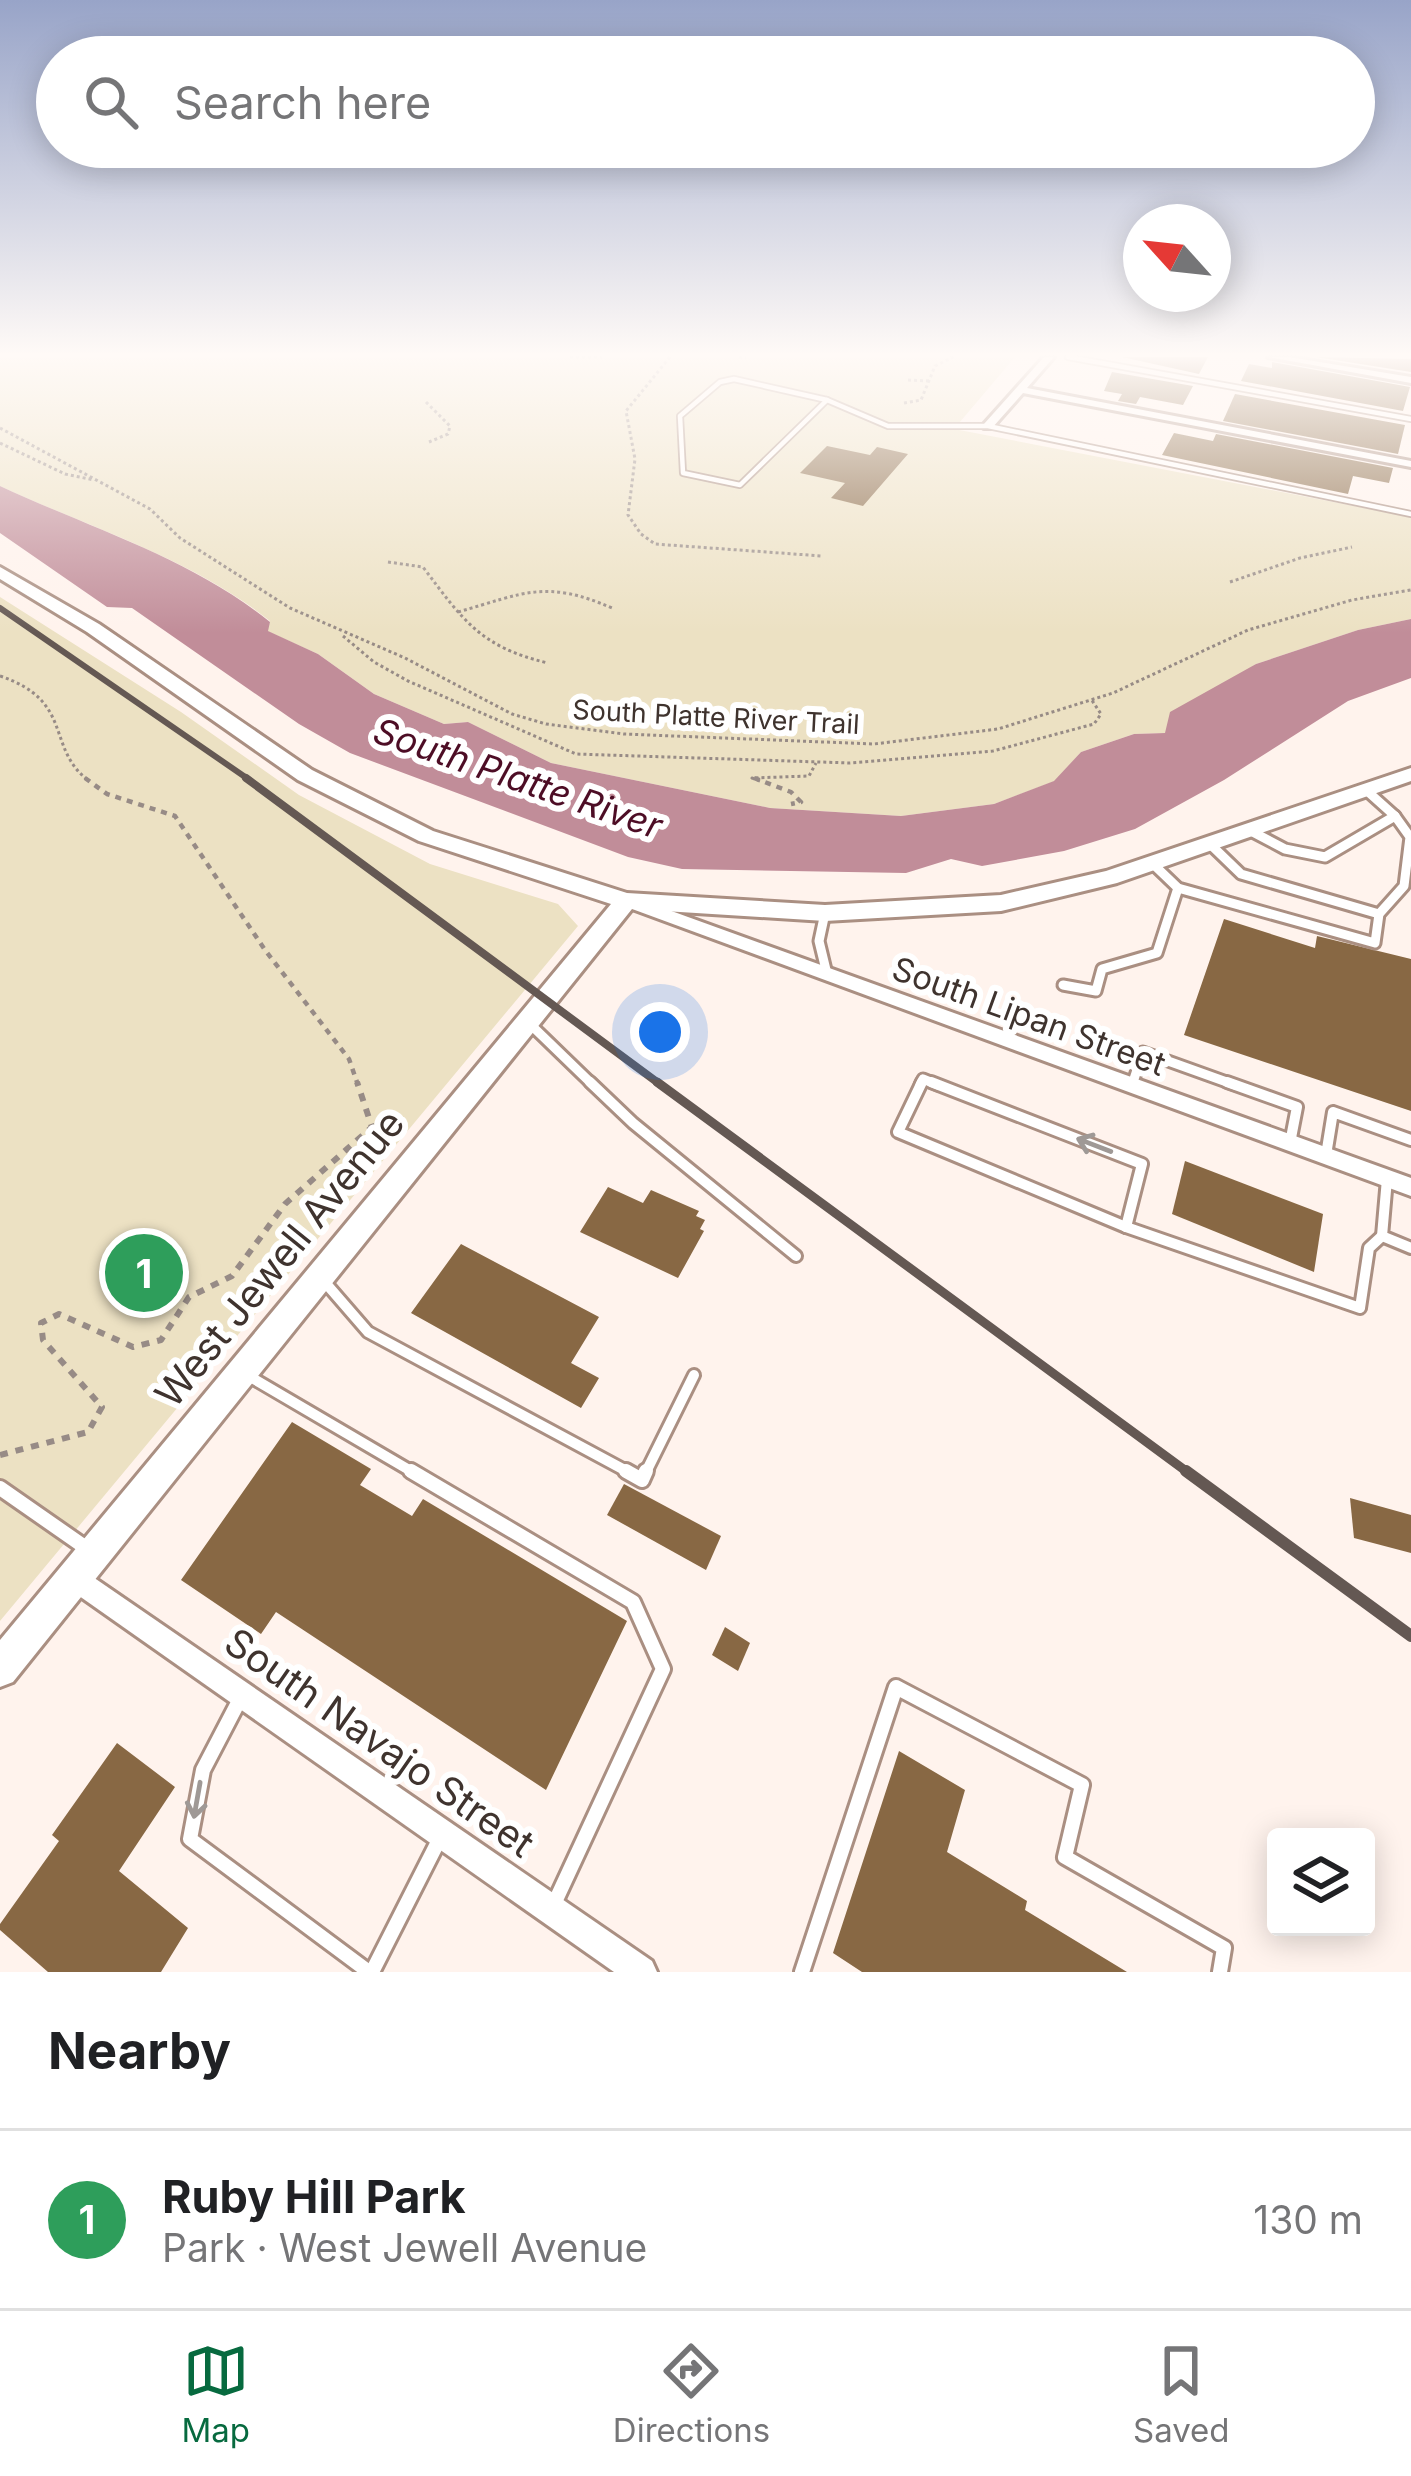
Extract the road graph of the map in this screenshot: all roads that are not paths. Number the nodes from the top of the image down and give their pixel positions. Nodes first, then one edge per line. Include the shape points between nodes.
1 (682, 449) edge
2 (777, 449) edge
3 (1099, 449) edge
4 (1332, 449) edge
5 (1411, 464) edge
6 (1411, 514) edge
7 (0, 572) edge
8 (1411, 774) edge
9 (1366, 790) junction
10 (1395, 816) junction
11 (1250, 830) junction
12 (1210, 844) junction
13 (1152, 863) junction
14 (1178, 888) junction
15 (626, 901) junction
16 (825, 913) junction
17 (1379, 914) junction
18 (827, 974) junction
19 (1064, 985) dead end
20 (526, 1020) junction
21 (1132, 1085) junction
22 (1411, 1140) edge
23 (1290, 1143) junction
24 (1326, 1156) junction
25 (1387, 1179) junction
26 (1411, 1187) edge
27 (1126, 1227) junction
28 (1382, 1236) junction
29 (1411, 1248) edge
30 (796, 1256) dead end
31 (320, 1275) junction
32 (241, 1372) junction
33 (694, 1376) dead end
34 (0, 1488) edge
35 (84, 1565) junction
36 (0, 1670) edge
37 (243, 1694) junction
38 (442, 1833) junction
39 (552, 1910) junction
40 (370, 1972) edge
41 (641, 1972) edge
42 (802, 1972) edge
43 (1220, 1972) edge

1 - 2 lane via 683,473 740,485
3 - 6 lane
4 - 5 street
7 - 15 street via 305,775 426,836
8 - 9 street
9 - 10 lane
9 - 11 street
10 - 11 lane via 1325,857 1285,849
10 - 17 lane via 1410,837 1404,886
11 - 12 street
12 - 13 street
12 - 17 lane via 1240,874
13 - 14 lane
13 - 16 street via 1001,903
14 - 17 lane via 1375,943
14 - 19 lane via 1157,953 1102,969 1096,991
15 - 16 street
15 - 18 street, South Lipan Street
15 - 20 street, West Jewell Avenue
16 - 18 lane via 819,941
18 - 21 street, South Lipan Street
20 - 30 lane via 634,1124
20 - 31 street, West Jewell Avenue
21 - 23 street, South Lipan Street
21 - 23 lane via 1143,1052 1298,1107
22 - 24 lane via 1333,1112
23 - 24 street, South Lipan Street
24 - 25 street, South Lipan Street
25 - 26 street, South Lipan Street
25 - 28 lane
27 -> 27 lane via 1142,1164 923,1079 898,1132
27 - 28 lane via 1360,1308 1369,1248
28 - 29 lane
31 - 32 street, West Jewell Avenue
31 - 33 lane via 368,1332 642,1480
32 - 35 street, West Jewell Avenue
32 - 39 lane via 633,1602 663,1669
34 - 35 lane
35 - 36 street, West Jewell Avenue
35 - 37 street, South Navajo Street
37 - 38 street, South Navajo Street
37 -> 40 lane via 203,1769 190,1839
38 - 39 street, South Navajo Street
38 - 40 lane
39 - 41 street, South Navajo Street
42 - 43 lane via 896,1687 1082,1785 1065,1857 1224,1948

